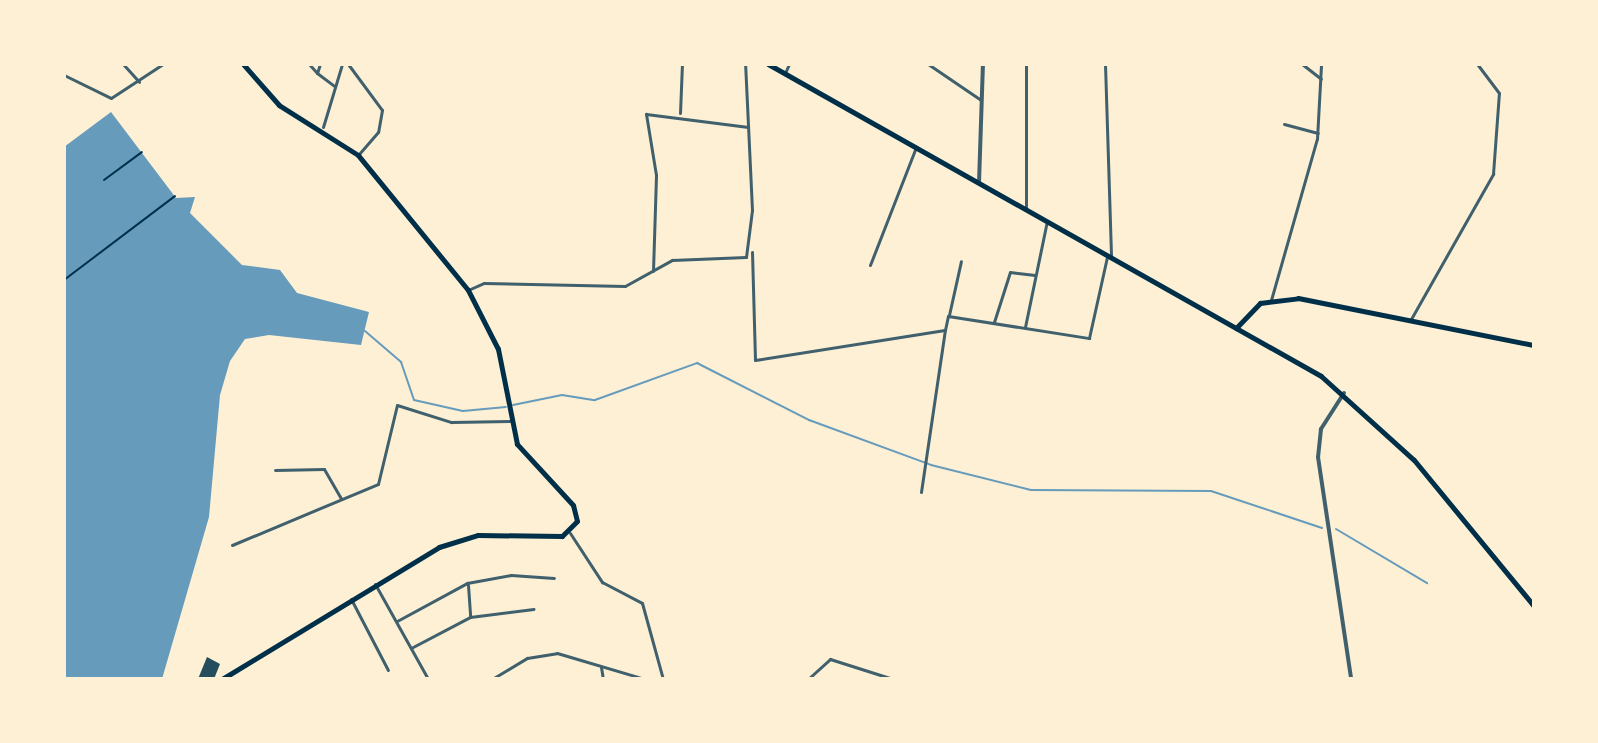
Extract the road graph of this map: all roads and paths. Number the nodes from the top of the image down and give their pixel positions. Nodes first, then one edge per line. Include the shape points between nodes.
1 (123, 64) edge
2 (163, 64) edge
3 (243, 64) edge
4 (309, 64) edge
5 (320, 64) edge
6 (342, 64) edge
7 (348, 64) edge
8 (682, 64) edge
9 (745, 64) edge
10 (768, 64) edge
11 (789, 64) edge
12 (928, 64) edge
13 (983, 64) edge
14 (1026, 64) edge
15 (1105, 64) edge
16 (1302, 64) edge
17 (1321, 64) edge
18 (1477, 64) edge
19 (317, 73) junction
20 (785, 73) junction
21 (64, 75) edge
22 (1321, 79) junction
23 (139, 83) junction
24 (334, 86) junction
25 (982, 101) junction
26 (680, 113) junction
27 (1284, 124) dead end
28 (323, 127) junction
29 (748, 127) junction
30 (1318, 133) junction
31 (916, 147) junction
32 (142, 152) dead end
33 (358, 155) junction
34 (104, 180) dead end
35 (979, 183) junction
36 (175, 196) dead end
37 (1026, 209) junction
38 (1047, 220) junction
39 (752, 252) junction
40 (1109, 255) junction
41 (961, 261) dead end
42 (870, 265) dead end
43 (653, 271) junction
44 (1035, 275) junction
45 (64, 280) edge
46 (468, 290) junction
47 (1271, 300) junction
48 (948, 316) junction
49 (994, 322) junction
50 (1410, 322) junction
51 (1025, 327) junction
52 (1236, 328) junction
53 (945, 330) junction
54 (1534, 345) edge
55 (1344, 393) junction
56 (510, 418) junction
57 (275, 470) dead end
58 (921, 492) dead end
59 (341, 499) junction
60 (570, 533) junction
61 (232, 545) dead end
62 (554, 578) dead end
63 (467, 583) junction
64 (375, 584) junction
65 (350, 599) junction
66 (1534, 606) edge
67 (533, 609) dead end
68 (470, 617) junction
69 (397, 621) junction
70 (411, 648) junction
71 (601, 665) junction
72 (388, 670) dead end
73 (222, 679) edge
74 (428, 679) edge
75 (492, 679) edge
76 (603, 679) edge
77 (645, 679) edge
78 (663, 679) edge
79 (808, 679) edge
80 (893, 679) edge
81 (1351, 679) edge

1 - 23 street
2 - 23 street
3 - 28 main road via 279,105
4 - 19 street
5 - 19 street
6 - 24 street
7 - 33 street via 382,110 378,132
8 - 26 street
9 - 29 street
10 - 20 main road
11 - 20 street
12 - 25 street
13 - 25 street
14 - 37 street
15 - 40 street
16 - 22 street
17 - 22 street
18 - 50 street via 1499,93 1493,174 1436,265
19 - 24 street
20 - 31 main road
21 - 23 street via 102,96 119,96
22 - 30 street
24 - 28 street
25 - 35 street
26 - 29 street
26 - 43 street via 644,118 656,175
27 - 30 street
28 - 33 main road
29 - 39 street
30 - 47 street
31 - 35 main road
31 - 42 street
32 - 34 path
33 - 46 main road
35 - 37 main road
36 - 45 path
37 - 38 main road
38 - 40 main road
38 - 44 street
39 - 43 street via 740,261 672,260
39 - 53 street via 755,360
40 - 51 street via 1091,336
40 - 52 main road
41 - 48 street
43 - 46 street via 625,286 484,283
44 - 49 street via 1010,272
44 - 51 street
46 - 56 main road via 495,341
47 - 50 main road via 1333,303
47 - 52 main road
48 - 49 street
48 - 53 street
49 - 51 street
50 - 54 main road
52 - 55 main road
53 - 58 street
55 - 66 main road via 1448,497
55 - 81 street via 1321,429 1318,457
56 - 59 street via 451,422 397,405 380,482
56 - 60 main road via 522,451 575,510
57 - 59 street via 328,471
59 - 61 street
60 - 64 main road via 470,537
60 - 78 street via 602,582 642,603
62 - 63 street via 511,575
63 - 68 street
63 - 69 street
64 - 65 main road
64 - 69 street
65 - 72 street
65 - 73 main road
67 - 68 street
68 - 70 street
69 - 70 street
70 - 74 street
71 - 75 street via 550,653
71 - 76 street
71 - 77 street
79 - 80 street via 830,659

